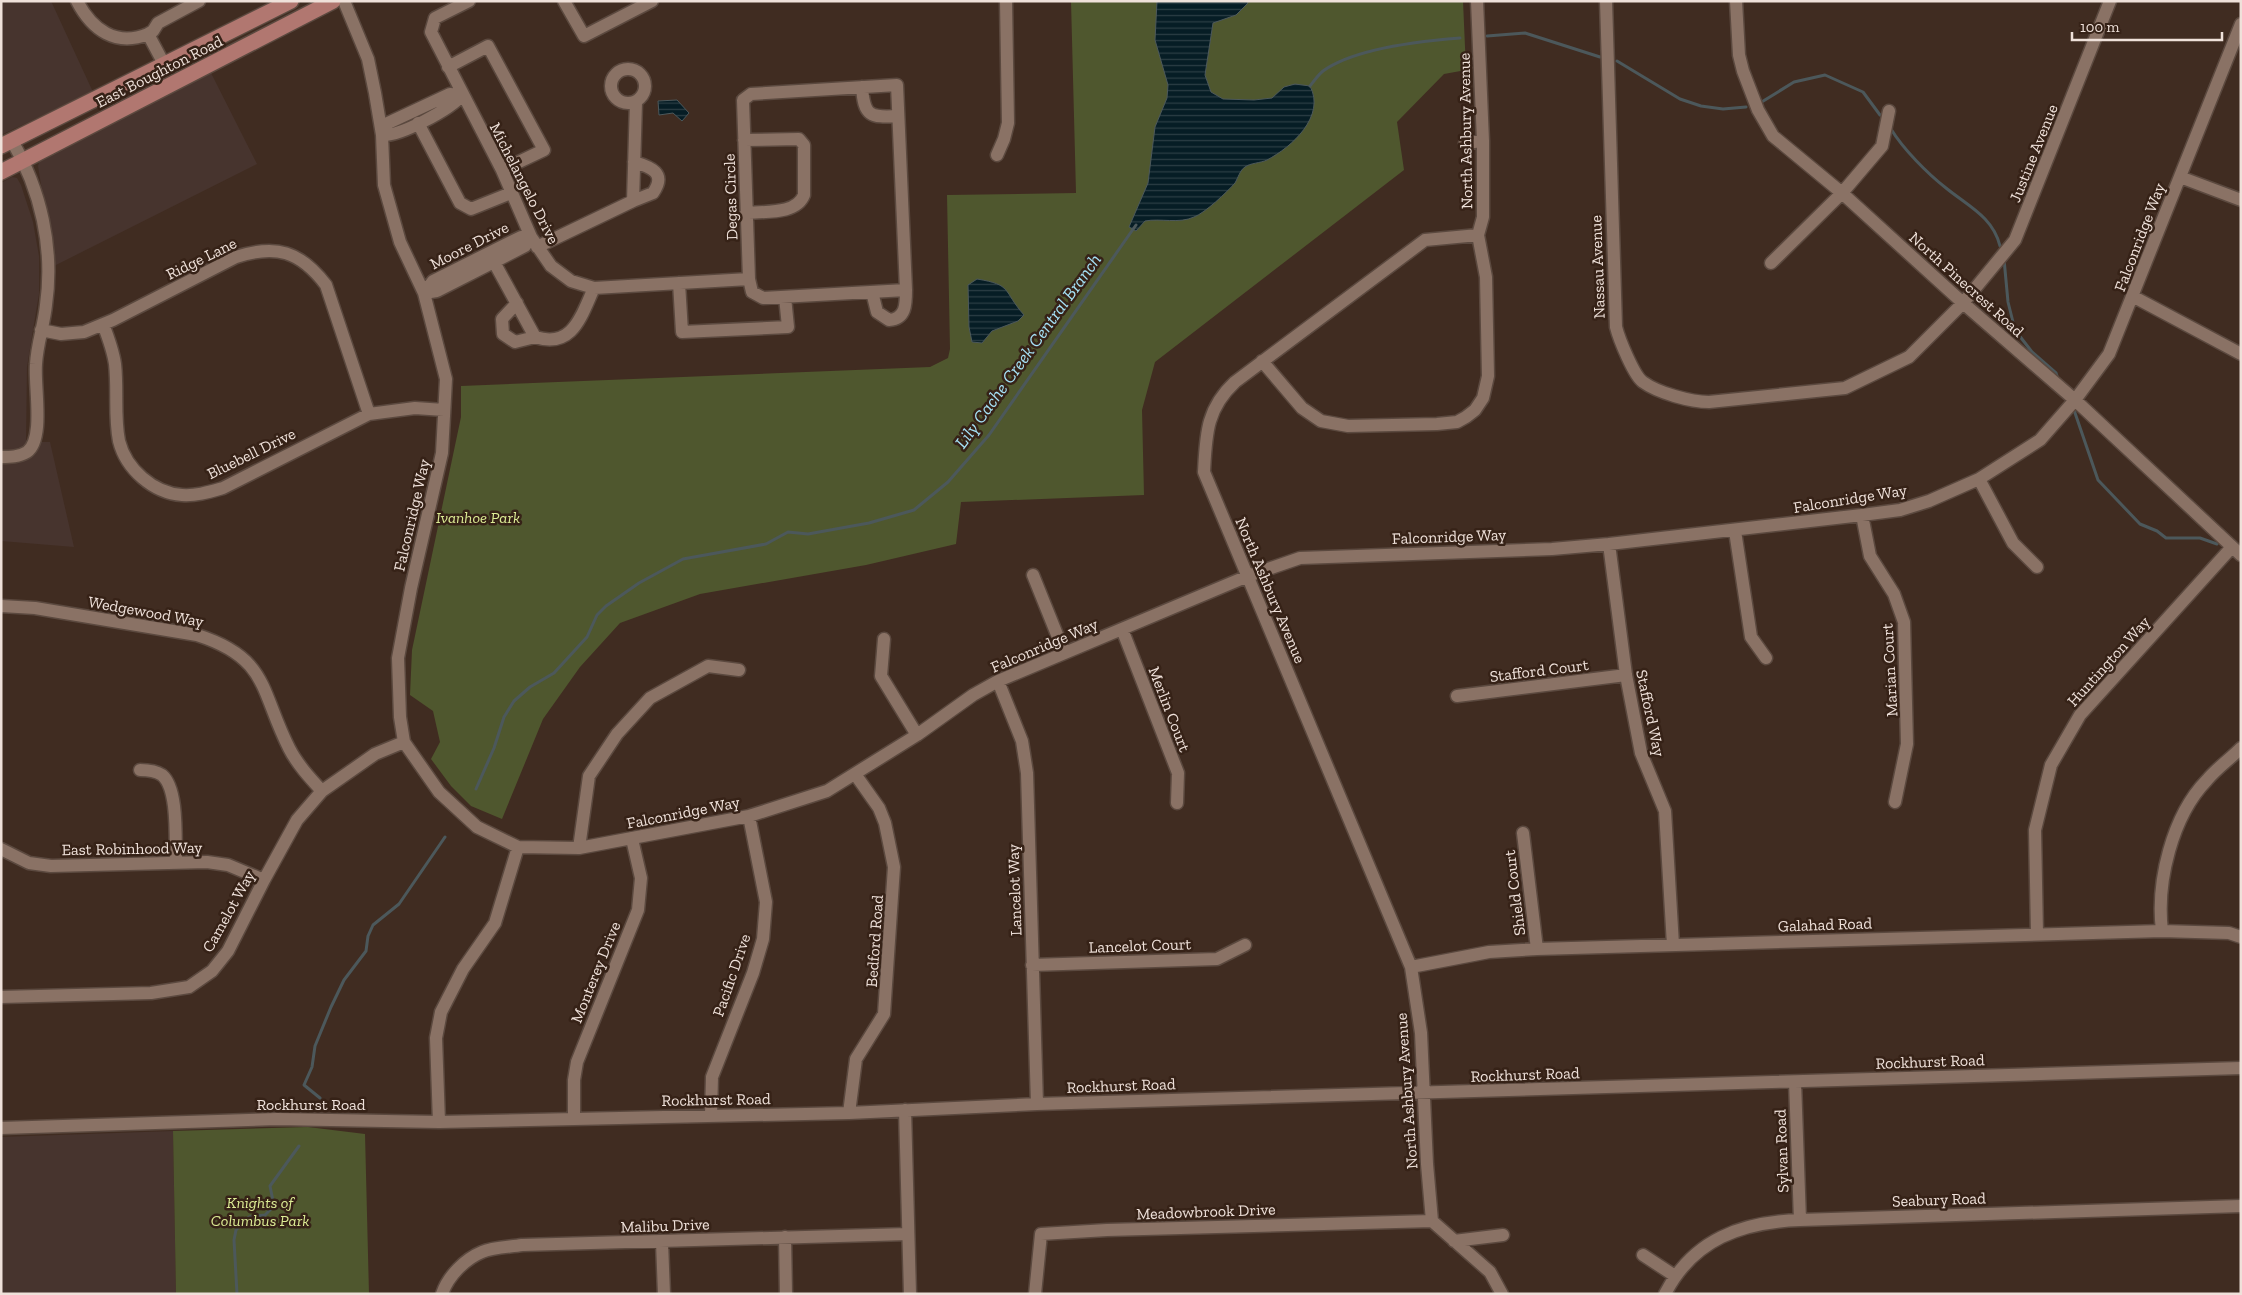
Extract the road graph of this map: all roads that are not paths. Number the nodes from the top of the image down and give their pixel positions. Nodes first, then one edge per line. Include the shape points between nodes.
1 (77, 1) edge
2 (198, 1) edge
3 (291, 1) edge
4 (333, 1) edge
5 (344, 1) edge
6 (469, 1) edge
7 (564, 1) edge
8 (652, 1) edge
9 (1006, 1) edge
10 (1477, 1) edge
11 (1606, 1) edge
12 (1736, 1) edge
13 (2110, 1) edge
14 (2241, 24) edge
15 (148, 34) junction
16 (164, 64) junction
17 (448, 67) junction
18 (862, 87) junction
19 (462, 95) junction
20 (636, 102) dead end
21 (1889, 112) dead end
22 (898, 116) junction
23 (418, 123) junction
24 (382, 135) junction
25 (744, 140) junction
26 (1483, 141) junction
27 (1465, 143) dead end
28 (6, 144) edge
29 (997, 155) dead end
30 (23, 160) junction
31 (634, 162) junction
32 (502, 170) junction
33 (1, 172) edge
34 (2180, 177) junction
35 (510, 193) junction
36 (1842, 193) junction
37 (2241, 200) edge
38 (633, 201) junction
39 (746, 213) junction
40 (1478, 235) junction
41 (534, 242) junction
42 (494, 262) junction
43 (1772, 264) dead end
44 (749, 279) junction
45 (678, 284) junction
46 (594, 288) junction
47 (906, 290) junction
48 (872, 292) junction
49 (424, 293) junction
50 (785, 297) junction
51 (2134, 297) junction
52 (516, 303) junction
53 (1963, 303) junction
54 (103, 324) junction
55 (41, 330) junction
56 (535, 337) junction
57 (2241, 354) edge
58 (1262, 361) junction
59 (2075, 400) junction
60 (444, 410) junction
61 (369, 414) junction
62 (1, 457) edge
63 (1979, 479) junction
64 (1862, 515) junction
65 (1735, 531) junction
66 (1609, 544) junction
67 (2236, 551) edge
68 (2037, 567) dead end
69 (1033, 575) dead end
70 (1248, 576) junction
71 (1, 606) edge
72 (1122, 630) junction
73 (884, 639) dead end
74 (1064, 652) junction
75 (1766, 658) dead end
76 (739, 670) dead end
77 (1626, 675) junction
78 (998, 680) junction
79 (1457, 696) dead end
80 (917, 735) junction
81 (404, 742) junction
82 (2241, 748) edge
83 (140, 770) dead end
84 (855, 774) junction
85 (322, 791) junction
86 (1895, 802) dead end
87 (1177, 804) dead end
88 (749, 816) junction
89 (1523, 833) dead end
90 (632, 839) junction
91 (518, 847) junction
92 (579, 848) junction
93 (1, 849) edge
94 (176, 862) junction
95 (264, 880) junction
96 (2162, 931) junction
97 (2037, 934) junction
98 (2241, 937) edge
99 (1245, 945) dead end
100 (1673, 945) junction
101 (1536, 949) junction
102 (1032, 965) junction
103 (1411, 967) junction
104 (1, 997) edge
105 (2241, 1068) edge
106 (1795, 1082) junction
107 (1425, 1093) junction
108 (1037, 1104) junction
109 (905, 1110) junction
110 (850, 1113) junction
111 (712, 1114) junction
112 (574, 1118) junction
113 (439, 1122) junction
114 (1, 1128) edge
115 (2241, 1206) edge
116 (1800, 1220) junction
117 (1432, 1221) junction
118 (908, 1234) junction
119 (1503, 1235) dead end
120 (784, 1237) junction
121 (1454, 1241) junction
122 (662, 1242) junction
123 (1643, 1255) dead end
124 (1675, 1276) junction
125 (442, 1294) edge
126 (664, 1294) edge
127 (786, 1294) edge
128 (910, 1294) edge
129 (1035, 1294) edge
130 (1502, 1294) edge
131 (1665, 1294) edge

1 - 15 street via 85,17 108,36 138,38
2 - 15 street via 158,23
3 - 16 main road, East Boughton Road
4 - 30 main road, East Boughton Road
5 - 24 street, Falconridge Way via 368,59
6 - 17 street, Michelangelo Drive via 435,18 431,32
7 - 8 street via 584,36
9 - 29 street via 1008,123
10 - 26 street, North Ashbury Avenue
11 - 53 street, Nassau Avenue via 1614,319 1621,344 1642,382 1698,402 1845,388 1909,357
12 - 36 street, North Pinecrest Road via 1739,55 1758,110 1773,136
13 - 53 street, Justine Avenue via 2015,240
14 - 34 street, Falconridge Way
15 - 16 street
16 - 28 main road, East Boughton Road
17 - 19 street, Michelangelo Drive
17 - 32 street via 488,46 544,150
18 - 22 street via 863,104 868,112 877,117
18 - 22 street, Degas Circle via 897,85
18 - 25 street, Degas Circle via 751,94 743,100
19 - 23 street via 456,104
19 - 24 street via 450,94 388,123
19 - 32 street, Michelangelo Drive
20 - 31 street
21 - 36 street via 1882,146
22 - 47 street, Degas Circle
23 - 24 street via 391,136
23 - 35 street via 460,203 471,209
24 - 49 street, Falconridge Way via 384,185 400,242
25 - 39 street, Degas Circle
25 - 39 street via 799,139 804,145 804,196 801,202 794,208
26 - 27 street
26 - 40 street, North Ashbury Avenue via 1483,217
28 - 30 street
30 - 33 main road, East Boughton Road
30 - 55 street via 33,182 46,239 49,285
31 - 38 street
31 - 38 street via 652,167 658,182 653,193
32 - 35 street, Michelangelo Drive
34 - 37 street
34 - 51 street, Falconridge Way
35 - 41 street, Michelangelo Drive
36 - 43 street
36 - 53 street, North Pinecrest Road
38 - 41 street
39 - 44 street, Degas Circle
40 - 58 street, North Ashbury Avenue via 1425,240
40 - 58 street via 1486,277 1488,376 1483,398 1466,417 1457,422 1436,424 1348,426 1321,421 1302,408
41 - 42 street, Moore Drive
41 - 46 street, Michelangelo Drive via 551,266 571,281
41 - 49 street, Moore Drive via 521,236 433,281
42 - 49 street, Moore Drive via 437,291
42 - 52 street
44 - 45 street, Michelangelo Drive
44 - 50 street via 752,292 763,298
45 - 46 street, Michelangelo Drive
45 - 50 street via 682,332 788,327
46 - 56 street via 579,321 564,338 546,341
47 - 48 street
47 - 48 street, Degas Circle via 905,310 889,320 877,312
48 - 50 street
49 - 60 street, Falconridge Way via 446,379
51 - 57 street
51 - 59 street, Falconridge Way via 2109,354
52 - 56 street
52 - 56 street via 502,319 502,334 514,342
53 - 59 street, North Pinecrest Road
54 - 55 street, Ridge Lane via 84,332 61,334
54 - 61 street, Ridge Lane via 236,257 256,250 276,250 296,256 313,268 326,285
54 - 61 street, Bluebell Drive via 115,365 120,442 128,462 160,489 181,495 223,488
55 - 62 street via 36,369 35,441 26,453
58 - 70 street, North Ashbury Avenue via 1227,389 1214,408 1206,429 1204,472
59 - 63 street, Falconridge Way via 2040,440
59 - 67 street, North Pinecrest Road
60 - 61 street, Bluebell Drive via 415,408
60 - 81 street, Falconridge Way via 442,453 398,658
63 - 64 street, Falconridge Way via 1900,510
63 - 68 street via 2013,543
64 - 65 street, Falconridge Way
64 - 86 street, Marian Court via 1870,556 1894,594 1904,622 1908,744
65 - 66 street, Falconridge Way
65 - 75 street via 1751,637
66 - 70 street, Falconridge Way via 1552,549 1310,557 1284,562
66 - 77 street, Stafford Way
67 - 97 street, Huntington Way via 2080,715 2052,765 2035,830
69 - 74 street
70 - 72 street, Falconridge Way
70 - 103 street, North Ashbury Avenue
71 - 85 street, Wedgewood Way via 35,608 197,635 232,650 260,677 289,749
72 - 74 street, Falconridge Way
72 - 87 street, Merlin Court via 1178,773
73 - 80 street via 881,676
74 - 78 street, Falconridge Way
76 - 92 street via 708,666 650,698 617,734 589,776
77 - 79 street, Stafford Court
77 - 100 street, Stafford Way via 1641,753 1665,811
78 - 80 street, Falconridge Way
78 - 102 street, Lancelot Way via 1025,757
80 - 84 street, Falconridge Way
81 - 85 street, Camelot Way via 375,754
81 - 91 street, Falconridge Way via 439,792 470,822
82 - 96 street via 2206,781 2176,832 2162,882
83 - 94 street via 163,776 170,788 174,801
84 - 88 street, Falconridge Way via 827,791
84 - 110 street, Bedford Road via 886,823 894,867 884,1014 856,1060
85 - 95 street, Camelot Way via 297,820
88 - 90 street, Falconridge Way
88 - 111 street, Pacific Drive via 766,902 763,938 753,973 712,1077
89 - 101 street, Shield Court
90 - 92 street, Falconridge Way
90 - 112 street, Monterey Drive via 641,878 638,910 577,1062
91 - 92 street, Falconridge Way
91 - 113 street via 495,923 462,969 441,1012 436,1038
93 - 94 street, East Robinhood Way via 29,862 51,866
94 - 95 street, East Robinhood Way via 228,865
95 - 104 street, Camelot Way via 228,951 212,972 189,987 151,993
96 - 97 street, Galahad Road
96 - 98 street, Galahad Road via 2229,933
97 - 100 street, Galahad Road
99 - 102 street, Lancelot Court via 1217,959
100 - 101 street, Galahad Road
101 - 103 street, Galahad Road via 1488,952
102 - 108 street, Lancelot Way
103 - 107 street, North Ashbury Avenue via 1421,1033
105 - 106 street, Rockhurst Road
106 - 107 street, Rockhurst Road
106 - 116 street, Sylvan Road
107 - 108 street, Rockhurst Road
107 - 117 street, North Ashbury Avenue
108 - 109 street, Rockhurst Road
109 - 110 street, Rockhurst Road
109 - 118 street
110 - 111 street, Rockhurst Road
111 - 112 street, Rockhurst Road
112 - 113 street, Rockhurst Road
113 - 114 street, Rockhurst Road via 277,1119
115 - 116 street, Seabury Road
116 - 124 street, Seabury Road via 1758,1224 1734,1231 1706,1246
117 - 121 street
117 - 129 street, Meadowbrook Drive via 1041,1234
118 - 120 street, Malibu Drive
118 - 128 street
119 - 121 street
120 - 122 street, Malibu Drive
120 - 127 street
121 - 130 street via 1490,1272
122 - 125 street, Malibu Drive via 522,1245 483,1251 458,1268
122 - 126 street
123 - 124 street
124 - 131 street, Seabury Road

